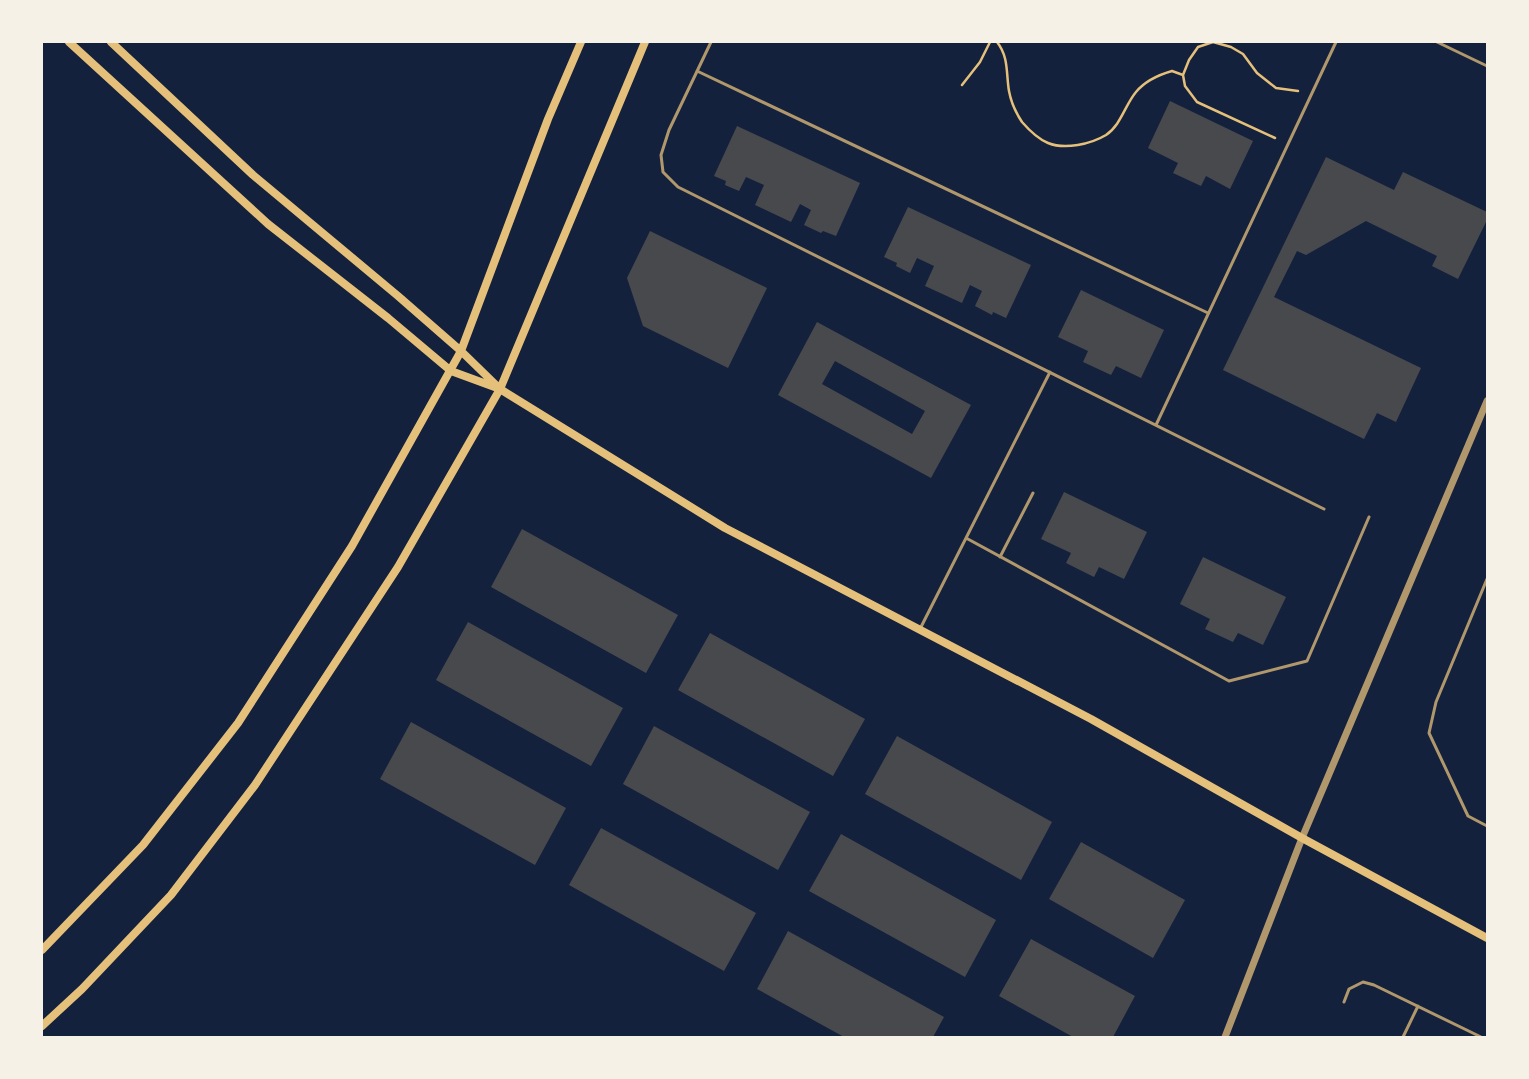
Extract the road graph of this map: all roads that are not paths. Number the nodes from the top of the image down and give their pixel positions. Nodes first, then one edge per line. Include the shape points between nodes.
1 (69, 42) edge
2 (110, 42) edge
3 (581, 42) edge
4 (645, 42) edge
5 (711, 42) edge
6 (1336, 42) edge
7 (1437, 42) edge
8 (1487, 66) edge
9 (697, 71) junction
10 (1208, 313) junction
11 (461, 351) junction
12 (451, 370) junction
13 (1050, 372) junction
14 (500, 388) junction
15 (1487, 401) edge
16 (1156, 425) junction
17 (1033, 492) dead end
18 (1324, 509) dead end
19 (1369, 517) dead end
20 (966, 538) junction
21 (1000, 557) junction
22 (1487, 579) edge
23 (920, 629) junction
24 (1487, 826) edge
25 (1302, 838) junction
26 (1487, 938) edge
27 (42, 950) edge
28 (1344, 1002) dead end
29 (1418, 1006) junction
30 (42, 1026) edge
31 (1225, 1037) edge
32 (1403, 1037) edge
33 (1481, 1037) edge

1 - 12 main road via 268,224
2 - 11 main road via 253,175
3 - 11 main road via 548,119
4 - 14 main road
5 - 9 lane
6 - 10 lane
7 - 8 lane
9 - 10 lane
9 - 13 lane via 669,130 661,155 663,172 678,187
10 - 16 lane
11 - 12 main road
11 - 14 main road
12 - 14 main road
12 - 27 main road via 352,546 238,723 143,845
13 - 16 lane
13 - 20 lane
14 - 23 main road via 725,528
14 - 30 main road via 398,567 255,785 171,895 82,989
15 - 25 street
16 - 18 lane
17 - 21 lane
19 - 21 lane via 1307,660 1229,680
20 - 21 lane
20 - 23 lane
22 - 24 lane via 1436,702 1429,733 1468,816
23 - 25 main road via 1091,719
25 - 26 main road
25 - 31 street
28 - 29 lane via 1349,989 1363,982
29 - 32 lane
29 - 33 lane

